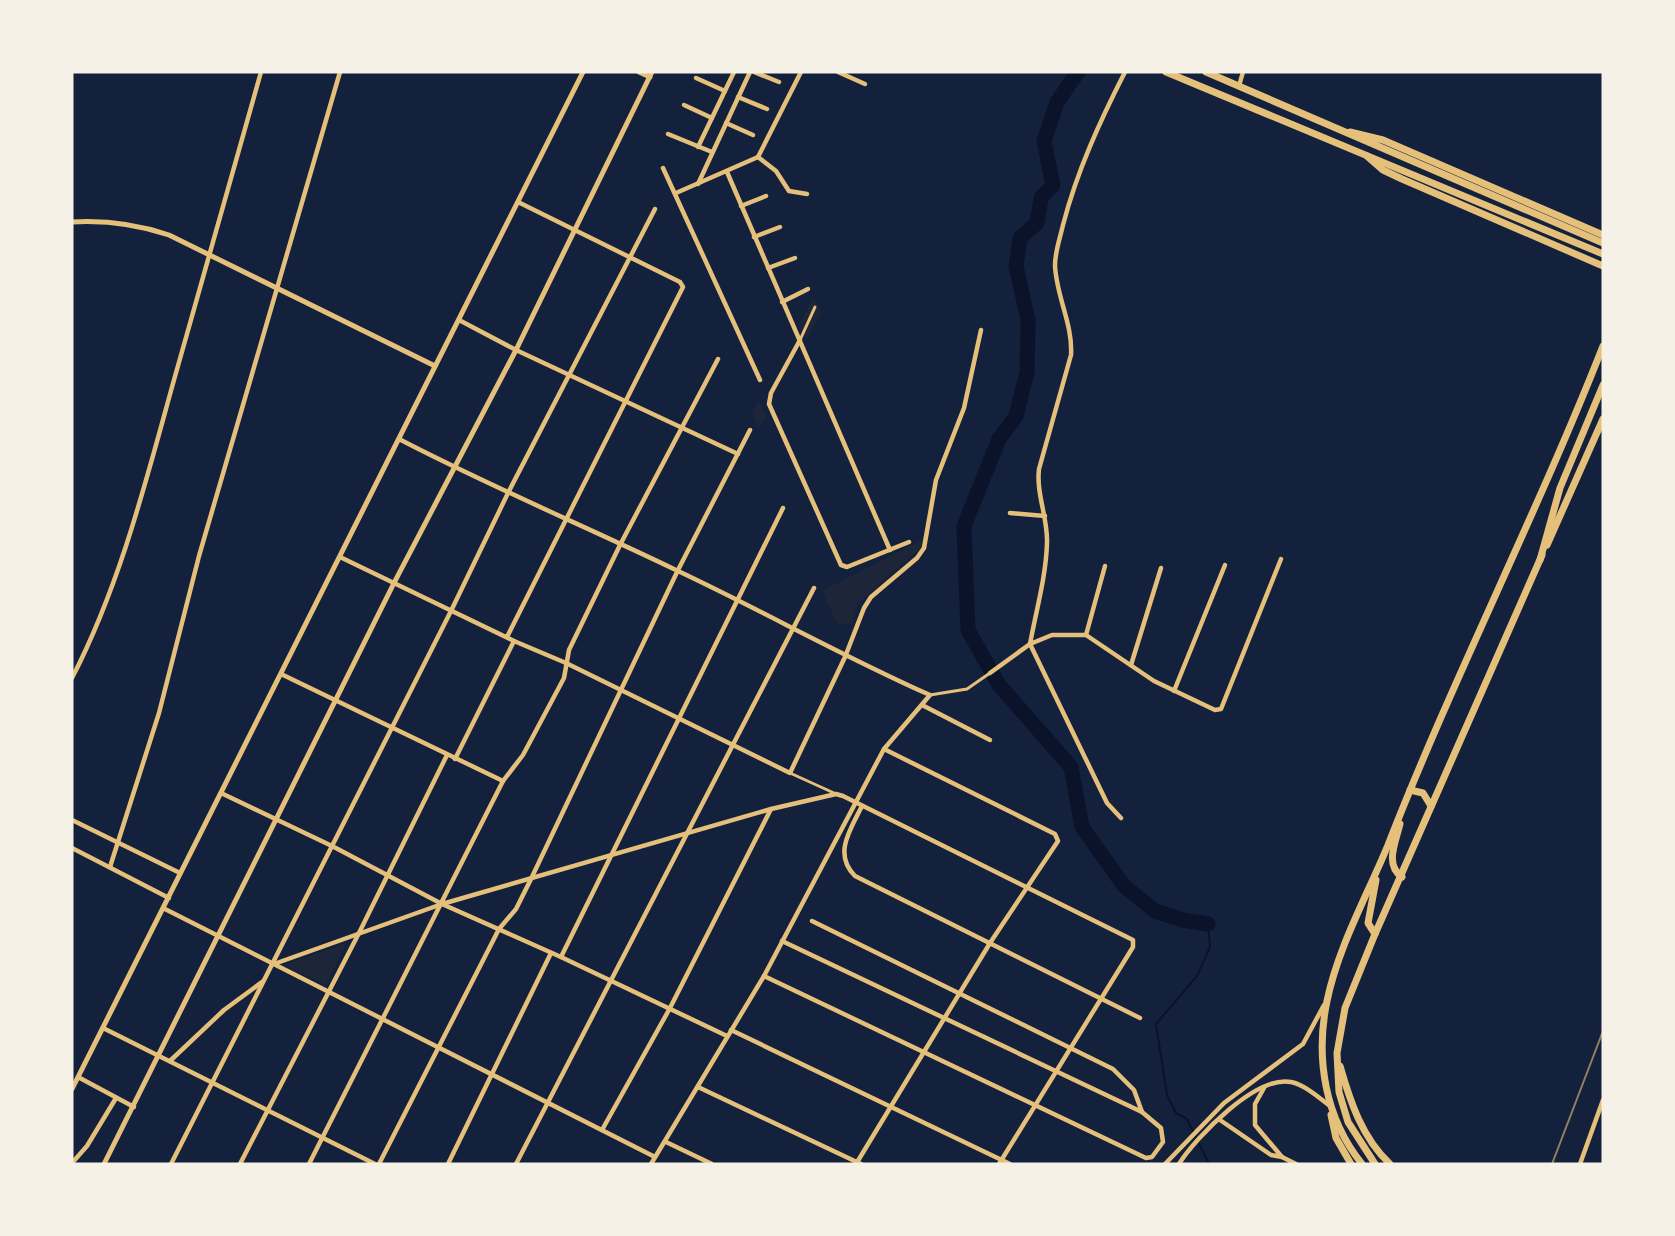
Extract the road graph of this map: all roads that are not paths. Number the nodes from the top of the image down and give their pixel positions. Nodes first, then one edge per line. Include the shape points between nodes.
1 (261, 72) edge
2 (340, 72) edge
3 (583, 72) edge
4 (639, 72) edge
5 (734, 72) edge
6 (752, 72) edge
7 (801, 72) edge
8 (838, 72) edge
9 (1125, 72) edge
10 (1166, 72) edge
11 (1206, 72) edge
12 (1243, 72) edge
13 (651, 74) edge
14 (696, 78) dead end
15 (779, 82) dead end
16 (865, 84) dead end
17 (1239, 86) junction
18 (725, 91) junction
19 (738, 97) junction
20 (684, 105) dead end
21 (767, 110) dead end
22 (712, 118) junction
23 (726, 123) junction
24 (1344, 132) junction
25 (668, 134) dead end
26 (753, 135) dead end
27 (698, 147) junction
28 (712, 152) junction
29 (1365, 154) junction
30 (758, 157) junction
31 (663, 168) dead end
32 (727, 171) junction
33 (698, 184) junction
34 (676, 193) junction
35 (807, 194) dead end
36 (766, 196) dead end
37 (518, 202) junction
38 (741, 206) junction
39 (655, 209) dead end
40 (72, 222) edge
41 (780, 227) dead end
42 (573, 230) junction
43 (1603, 235) edge
44 (754, 237) junction
45 (1603, 243) edge
46 (1603, 254) edge
47 (209, 255) junction
48 (631, 258) junction
49 (795, 258) dead end
50 (1603, 266) edge
51 (768, 268) junction
52 (275, 289) junction
53 (808, 290) dead end
54 (782, 302) junction
55 (815, 307) dead end
56 (459, 320) junction
57 (981, 330) dead end
58 (800, 340) junction
59 (1603, 346) edge
60 (516, 350) junction
61 (718, 359) dead end
62 (435, 366) junction
63 (570, 376) junction
64 (760, 380) dead end
65 (1603, 385) edge
66 (625, 402) junction
67 (1603, 418) edge
68 (682, 428) junction
69 (750, 430) dead end
70 (399, 439) junction
71 (738, 454) junction
72 (456, 468) junction
73 (508, 493) junction
74 (783, 508) dead end
75 (1010, 513) dead end
76 (1045, 516) junction
77 (565, 520) junction
78 (909, 543) dead end
79 (620, 545) junction
80 (890, 550) junction
81 (340, 557) junction
82 (1281, 558) dead end
83 (1540, 560) junction
84 (1224, 565) dead end
85 (1105, 566) dead end
86 (1161, 568) dead end
87 (678, 570) junction
88 (394, 583) junction
89 (814, 588) dead end
90 (738, 601) junction
91 (451, 611) junction
92 (792, 629) junction
93 (1086, 635) junction
94 (507, 637) junction
95 (514, 641) junction
96 (1030, 644) junction
97 (845, 657) junction
98 (566, 663) junction
99 (1131, 665) junction
100 (990, 673) joint
101 (281, 674) junction
102 (72, 678) edge
103 (622, 690) junction
104 (1174, 691) junction
105 (930, 695) junction
106 (337, 701) junction
107 (922, 705) junction
108 (680, 720) junction
109 (392, 728) junction
110 (990, 740) dead end
111 (733, 747) junction
112 (884, 748) junction
113 (447, 755) junction
114 (455, 759) junction
115 (790, 773) junction
116 (503, 781) junction
117 (1410, 790) junction
118 (220, 794) junction
119 (836, 794) junction
120 (856, 802) junction
121 (1404, 804) junction
122 (862, 806) junction
123 (1431, 806) junction
124 (771, 808) junction
125 (1121, 818) dead end
126 (278, 819) junction
127 (72, 820) edge
128 (689, 831) junction
129 (118, 844) junction
130 (332, 846) junction
131 (72, 848) edge
132 (612, 856) junction
133 (110, 867) junction
134 (1377, 872) junction
135 (180, 873) junction
136 (388, 874) junction
137 (1402, 877) junction
138 (531, 879) junction
139 (1026, 889) junction
140 (169, 898) junction
141 (442, 903) junction
142 (163, 908) junction
143 (812, 921) dead end
144 (499, 929) junction
145 (359, 933) junction
146 (1375, 934) junction
147 (218, 937) junction
148 (782, 941) junction
149 (990, 943) junction
150 (551, 953) junction
151 (561, 957) junction
152 (274, 964) junction
153 (764, 976) junction
154 (265, 980) junction
155 (612, 981) junction
156 (328, 992) junction
157 (960, 994) junction
158 (1101, 999) junction
159 (1327, 1000) junction
160 (670, 1008) junction
161 (1140, 1018) dead end
162 (383, 1019) junction
163 (945, 1019) junction
164 (103, 1028) junction
165 (731, 1030) junction
166 (727, 1036) junction
167 (438, 1047) junction
168 (1070, 1048) junction
169 (924, 1052) junction
170 (1337, 1053) junction
171 (159, 1056) junction
172 (170, 1061) junction
173 (1055, 1072) junction
174 (492, 1075) junction
175 (78, 1077) junction
176 (213, 1081) junction
177 (1268, 1084) junction
178 (698, 1086) junction
179 (72, 1089) edge
180 (117, 1098) junction
181 (1603, 1100) edge
182 (547, 1101) junction
183 (1035, 1104) junction
184 (1330, 1106) junction
185 (134, 1107) junction
186 (267, 1108) junction
187 (892, 1108) junction
188 (1142, 1112) junction
189 (1220, 1120) junction
190 (602, 1130) junction
191 (323, 1137) junction
192 (666, 1142) junction
193 (655, 1157) junction
194 (1282, 1157) junction
195 (1000, 1162) edge
196 (858, 1163) edge
197 (74, 1164) edge
198 (104, 1164) edge
199 (171, 1164) edge
200 (240, 1164) edge
201 (309, 1164) edge
202 (377, 1164) edge
203 (448, 1164) edge
204 (516, 1164) edge
205 (651, 1164) edge
206 (712, 1164) edge
207 (1010, 1164) edge
208 (1165, 1164) edge
209 (1179, 1164) edge
210 (1280, 1164) edge
211 (1296, 1164) edge
212 (1351, 1164) edge
213 (1362, 1164) edge
214 (1375, 1164) edge
215 (1389, 1164) edge
216 (1580, 1164) edge

1 - 47 street
2 - 52 street
3 - 37 street
4 - 13 street
5 - 18 street
6 - 15 street
6 - 19 street
7 - 30 street
8 - 16 street
9 - 76 street via 1072,191 1055,258 1057,285 1072,342 1039,469 1038,488
10 - 29 main road
11 - 17 main road
12 - 17 street
13 - 42 street
14 - 18 street
17 - 24 main road
18 - 22 street
19 - 21 street
19 - 23 street
20 - 22 street
22 - 27 street
23 - 26 street
23 - 28 street
24 - 43 main road via 1373,136
24 - 45 main road
25 - 27 street
27 - 28 street
28 - 33 street
29 - 46 main road
29 - 50 main road via 1383,170 1402,179
30 - 32 street
30 - 35 street via 776,171 789,191
31 - 34 street
32 - 33 street
32 - 38 street
33 - 34 street
34 - 64 street
36 - 38 street
37 - 42 street
37 - 56 street
38 - 44 street
39 - 48 street
40 - 47 street via 135,224
41 - 44 street
42 - 48 street
42 - 60 street
44 - 51 street
47 - 52 street
47 - 102 street via 117,573
48 - 63 street
48 - 66 street via 683,285
49 - 51 street
51 - 54 street
52 - 62 street
52 - 129 street via 159,713
53 - 54 street
54 - 58 street
55 - 58 street
56 - 60 street
56 - 62 street
57 - 97 street via 964,408 936,480 924,548 871,597
58 - 80 street
58 - 80 street via 768,400 841,565
59 - 117 main road
60 - 63 street
60 - 72 street
61 - 68 street
62 - 70 street
63 - 66 street
63 - 73 street
65 - 83 main road via 1549,519
66 - 68 street
66 - 77 street
67 - 83 main road
68 - 71 street
68 - 79 street
69 - 71 street
70 - 72 street
70 - 81 street
71 - 87 street
72 - 73 street
72 - 88 street
73 - 77 street
73 - 91 street
74 - 90 street
75 - 76 street
76 - 96 street via 1045,562
77 - 79 street
77 - 94 street
78 - 80 street
79 - 87 street
79 - 98 street
81 - 88 street
81 - 101 street
82 - 104 street via 1221,710
83 - 123 main road
84 - 104 street
85 - 93 street
86 - 99 street
87 - 90 street
87 - 103 street
88 - 91 street
88 - 106 street
89 - 92 street
90 - 92 street
90 - 108 street
91 - 94 street
91 - 109 street
92 - 97 street
92 - 111 street
93 - 96 street via 1052,635
93 - 99 street
94 - 95 street
95 - 98 street
95 - 114 street
96 - 100 street
96 - 125 street via 1107,803
97 - 105 street
97 - 115 street
98 - 103 street
98 - 116 street via 564,678 523,755
99 - 104 street
100 - 105 street via 967,689
101 - 106 street
101 - 118 street
103 - 108 street
103 - 138 street
105 - 107 street
106 - 109 street
106 - 126 street
107 - 110 street
107 - 112 street
108 - 111 street
108 - 132 street
109 - 113 street
109 - 130 street
111 - 115 street
111 - 128 street
112 - 120 street
112 - 139 street via 1055,834 1057,844
113 - 114 street
113 - 136 street
114 - 116 street
115 - 119 street
116 - 141 street
117 - 121 main road
117 - 123 main road via 1423,793
118 - 126 street
118 - 135 street
119 - 120 street
119 - 124 street
120 - 122 street
120 - 148 street
121 - 134 main road
121 - 137 main road via 1392,864
122 - 139 street
122 - 149 street via 844,845 844,861 855,876
123 - 137 main road
124 - 128 street
124 - 160 street
126 - 130 street
126 - 147 street
127 - 129 street
128 - 132 street
128 - 155 street
129 - 133 street
129 - 135 street
130 - 136 street
130 - 152 street
131 - 133 street
132 - 138 street
132 - 151 street
133 - 140 street
134 - 146 main road via 1368,918
134 - 159 main road
135 - 140 street
136 - 141 street
136 - 145 street
137 - 146 main road
138 - 141 street
138 - 144 street via 516,909
139 - 149 street
139 - 158 street via 1134,943
140 - 142 street
141 - 144 street
141 - 145 street
141 - 162 street
142 - 147 street
142 - 164 street
143 - 157 street
144 - 150 street
144 - 167 street
145 - 152 street
145 - 156 street
146 - 170 main road via 1345,1008
147 - 152 street
147 - 171 street
148 - 153 street
148 - 163 street
149 - 157 street
149 - 158 street
150 - 151 street
150 - 174 street
151 - 155 street
152 - 154 street
152 - 156 street
153 - 165 street
153 - 169 street
154 - 172 street via 224,1010
154 - 176 street
155 - 160 street
155 - 182 street
156 - 162 street
156 - 186 street
157 - 163 street
157 - 168 street
158 - 161 street
158 - 168 street
159 - 184 main road via 1323,1048
159 - 208 street via 1303,1044 1204,1121
160 - 166 street
160 - 190 street
162 - 167 street
162 - 191 street
163 - 169 street
163 - 173 street
164 - 171 street
164 - 175 street
165 - 166 street
165 - 187 street
166 - 178 street
167 - 174 street
167 - 202 street
168 - 173 street
168 - 188 street via 1113,1069 1134,1090
169 - 183 street
169 - 187 street
170 - 214 main road via 1339,1092 1346,1116
170 - 215 main road via 1361,1126
171 - 172 street
171 - 185 street
172 - 176 street
173 - 183 street
173 - 188 street
174 - 182 street
174 - 203 street
175 - 179 street
175 - 180 street
176 - 186 street
176 - 199 street
177 - 184 street via 1289,1081 1301,1085
177 - 189 street via 1237,1103
177 - 194 street via 1260,1094 1253,1118 1258,1130
178 - 192 street
178 - 196 street
180 - 185 street
180 - 197 street
181 - 216 street
182 - 190 street
182 - 204 street
183 - 188 street via 1148,1158 1163,1142 1164,1134
183 - 195 street
184 - 212 main road via 1334,1133
184 - 213 main road
185 - 198 street
186 - 191 street
186 - 200 street
187 - 195 street
187 - 196 street
189 - 194 street via 1271,1155
189 - 209 street
190 - 193 street
191 - 201 street
191 - 202 street
192 - 193 street
192 - 206 street
193 - 205 street
194 - 210 street
194 - 211 street
195 - 207 street

